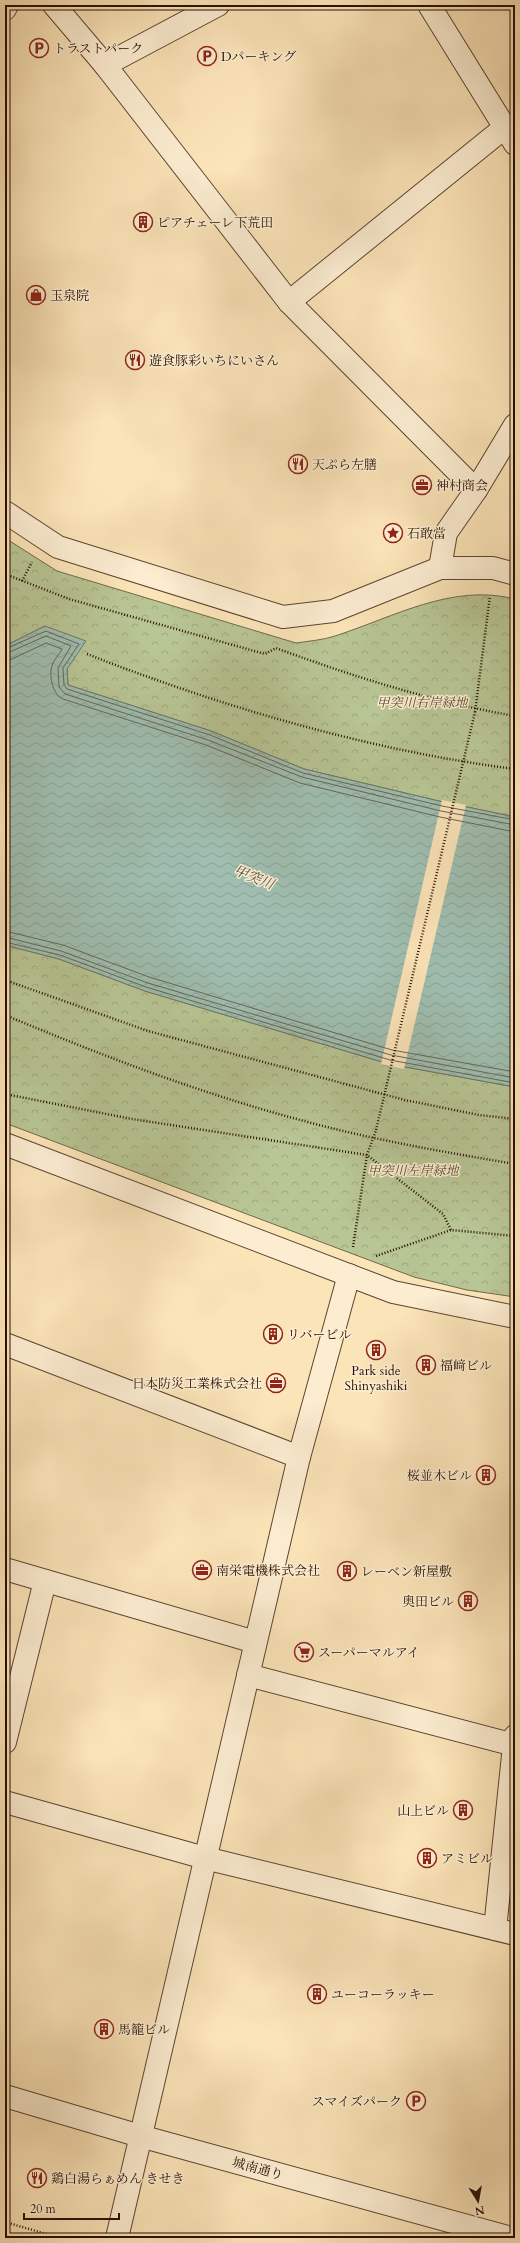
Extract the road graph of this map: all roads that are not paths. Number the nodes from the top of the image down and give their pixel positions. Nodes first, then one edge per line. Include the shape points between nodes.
1 (7, 5) edge
2 (54, 5) edge
3 (218, 5) edge
4 (429, 5) edge
5 (5, 9) edge
6 (105, 65) junction
7 (510, 136) edge
8 (289, 302) junction
9 (515, 425) edge
10 (476, 490) junction
11 (5, 512) edge
12 (440, 568) junction
13 (515, 574) edge
14 (5, 1144) edge
15 (349, 1275) junction
16 (515, 1318) edge
17 (5, 1344) edge
18 (299, 1457) junction
19 (5, 1569) edge
20 (45, 1580) junction
21 (255, 1642) junction
22 (248, 1675) junction
23 (515, 1740) edge
24 (5, 1742) edge
25 (5, 1802) edge
26 (205, 1858) junction
27 (505, 1931) edge
28 (5, 2096) edge
29 (140, 2136) junction
30 (117, 2238) edge
31 (511, 2238) edge

1 - 5 street
2 - 6 street
3 - 6 street
4 - 7 street
6 - 8 street
7 - 8 street
8 - 10 street
9 - 10 street
10 - 12 street via 446,533
11 - 12 street via 58,547 283,617 333,611
12 - 13 street via 493,568
14 - 15 street
15 - 16 street via 393,1292
15 - 18 street
17 - 18 street
18 - 21 street
19 - 20 street
20 - 21 street
20 - 24 street
21 - 22 street
22 - 23 street
22 - 26 street
23 - 27 street
25 - 26 street
26 - 27 street
26 - 29 street
28 - 29 street, 城南通り
29 - 30 street
29 - 31 street, 城南通り

